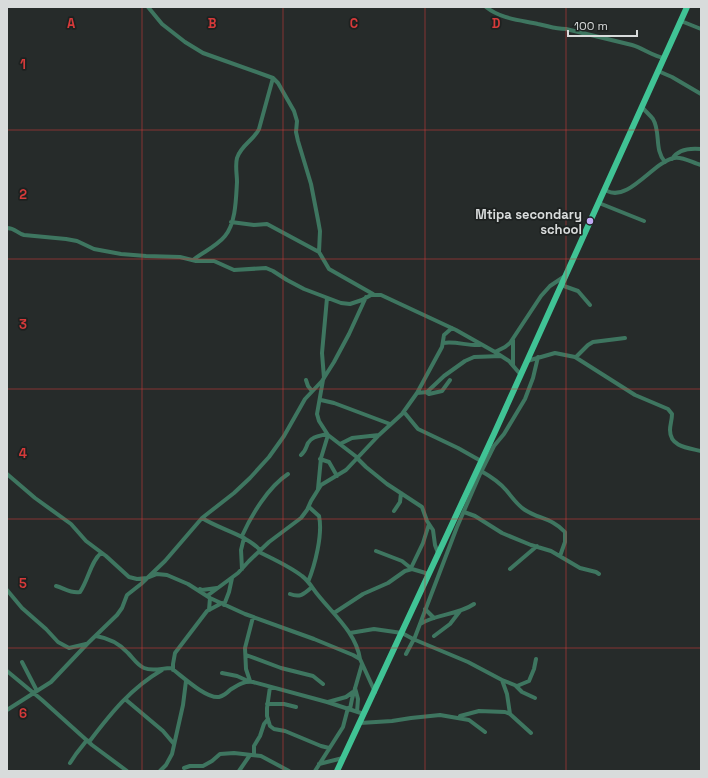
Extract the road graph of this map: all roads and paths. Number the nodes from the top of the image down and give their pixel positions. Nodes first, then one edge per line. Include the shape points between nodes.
1 (148, 7) edge
2 (486, 7) edge
3 (687, 7) edge
4 (681, 21) junction
5 (701, 29) edge
6 (664, 58) junction
7 (658, 71) junction
8 (273, 78) junction
9 (701, 94) edge
10 (642, 108) junction
11 (701, 149) edge
12 (672, 159) junction
13 (665, 162) junction
14 (701, 165) edge
15 (605, 188) junction
16 (598, 203) junction
17 (644, 221) dead end
18 (232, 222) junction
19 (7, 228) edge
20 (319, 252) junction
21 (193, 260) junction
22 (566, 275) junction
23 (561, 285) junction
24 (374, 294) junction
25 (366, 297) junction
26 (327, 298) junction
27 (590, 305) dead end
28 (452, 328) junction
29 (625, 338) dead end
30 (513, 340) junction
31 (443, 343) junction
32 (481, 344) junction
33 (495, 352) junction
34 (502, 356) junction
35 (538, 357) junction
36 (576, 357) junction
37 (527, 361) junction
38 (513, 365) junction
39 (521, 375) junction
40 (323, 379) junction
41 (306, 380) dead end
42 (450, 380) dead end
43 (312, 391) junction
44 (425, 392) junction
45 (417, 393) junction
46 (321, 400) junction
47 (404, 412) junction
48 (390, 424) junction
49 (327, 435) junction
50 (379, 435) junction
51 (340, 444) junction
52 (701, 451) edge
53 (301, 455) dead end
54 (358, 458) junction
55 (320, 459) junction
56 (481, 461) junction
57 (482, 471) junction
58 (7, 474) edge
59 (288, 474) dead end
60 (337, 476) junction
61 (318, 489) junction
62 (402, 493) junction
63 (309, 507) junction
64 (394, 511) dead end
65 (464, 512) junction
66 (202, 518) junction
67 (429, 524) junction
68 (243, 537) junction
69 (537, 546) junction
70 (376, 550) dead end
71 (260, 551) junction
72 (101, 553) junction
73 (438, 553) junction
74 (560, 556) junction
75 (411, 568) junction
76 (242, 569) junction
77 (510, 570) dead end
78 (428, 574) junction
79 (599, 574) dead end
80 (147, 578) junction
81 (232, 578) junction
82 (308, 582) junction
83 (56, 586) dead end
84 (194, 587) junction
85 (312, 587) junction
86 (218, 588) junction
87 (7, 590) edge
88 (290, 594) dead end
89 (209, 597) junction
90 (223, 604) junction
91 (474, 604) dead end
92 (425, 609) junction
93 (209, 610) junction
94 (460, 611) junction
95 (334, 613) junction
96 (253, 617) junction
97 (434, 618) junction
98 (419, 625) junction
99 (350, 633) junction
100 (402, 633) junction
101 (96, 636) junction
102 (434, 636) dead end
103 (413, 639) junction
104 (87, 644) junction
105 (406, 654) dead end
106 (246, 655) junction
107 (536, 659) dead end
108 (361, 661) junction
109 (22, 662) dead end
110 (163, 669) junction
111 (174, 670) junction
112 (7, 671) edge
113 (222, 673) dead end
114 (502, 680) junction
115 (186, 681) junction
116 (249, 681) junction
117 (323, 684) dead end
118 (516, 685) junction
119 (270, 687) junction
120 (354, 690) junction
121 (35, 692) junction
122 (375, 692) junction
123 (535, 698) dead end
124 (125, 699) junction
125 (327, 702) junction
126 (267, 704) junction
127 (296, 707) dead end
128 (349, 709) junction
129 (7, 710) edge
130 (357, 712) junction
131 (364, 714) junction
132 (510, 714) junction
133 (457, 717) junction
134 (268, 719) junction
135 (360, 723) junction
136 (486, 732) dead end
137 (531, 733) dead end
138 (88, 741) junction
139 (174, 744) junction
140 (329, 748) junction
141 (252, 755) junction
142 (344, 758) junction
143 (70, 763) dead end
144 (319, 764) junction
145 (184, 768) dead end
146 (127, 771) edge
147 (160, 771) edge
148 (239, 771) edge
149 (289, 771) edge
150 (315, 771) edge
151 (337, 771) edge

1 - 8 street via 162,24 202,53
2 - 6 street via 505,17 632,45
3 - 4 main road
4 - 5 street
4 - 6 main road
6 - 7 main road
7 - 9 street
7 - 10 main road
8 - 18 street via 258,132 241,148 237,156
8 - 20 street via 294,111 296,132 311,184 320,231
10 - 13 street via 653,119 659,154
10 - 15 main road
11 - 12 street via 678,152
12 - 13 street
12 - 14 street
13 - 15 street via 625,191 614,194
15 - 16 main road
16 - 17 street
16 - 22 main road
18 - 20 street via 266,224
18 - 21 street via 225,236
19 - 21 street via 24,235 66,239 94,249 121,254
20 - 24 street via 329,269
21 - 26 street via 214,261 234,270 266,268
22 - 23 main road
22 - 30 street via 541,296
23 - 27 street via 578,291
23 - 37 main road
24 - 25 street
24 - 28 street via 394,300
25 - 26 street via 350,304
25 - 40 street via 342,348
26 - 40 street via 322,353
28 - 31 street via 444,335
28 - 32 street
29 - 36 street via 593,342
30 - 33 street
30 - 38 street
31 - 32 street
31 - 45 street
32 - 33 street
33 - 34 street
34 - 38 street
34 - 44 street via 474,357
35 - 36 street via 555,353
35 - 37 street
35 - 57 street via 525,399 494,446
36 - 52 street via 635,394 668,409 672,414 670,430 673,442
37 - 39 main road
38 - 39 street
39 - 56 main road
40 - 43 street
40 - 46 street
41 - 43 street
42 - 44 street via 442,391 429,394
43 - 66 street via 269,457 234,493
44 - 45 street
45 - 47 street
46 - 48 street
46 - 49 street via 318,417
47 - 48 street
47 - 56 street via 418,429
48 - 50 street
49 - 51 street
49 - 53 street via 310,440
49 - 55 street
50 - 51 street via 352,438
50 - 54 street
51 - 54 street
54 - 60 street
54 - 62 street via 366,467
55 - 60 street via 328,462
55 - 61 street
56 - 73 main road
57 - 65 street
57 - 74 street via 505,488 524,509 560,526 565,532 565,542
58 - 72 street via 71,524
59 - 68 street via 253,513
60 - 61 street
61 - 63 street
62 - 64 street
62 - 67 street via 422,507
63 - 71 street via 301,518
63 - 82 street via 319,516 321,528
65 - 69 street via 502,533
65 - 92 street
66 - 68 street
66 - 80 street
67 - 73 street via 433,530
67 - 75 street
68 - 71 street
68 - 76 street
69 - 74 street
69 - 77 street
70 - 75 street via 395,557
71 - 76 street
71 - 82 street via 298,573
72 - 80 street via 128,577
72 - 83 street via 80,592
73 - 78 main road
74 - 79 street via 580,568
75 - 78 street
75 - 95 street
76 - 81 street
78 - 100 main road
80 - 84 street via 157,574 167,575
80 - 101 street via 128,595 120,611
81 - 86 street
81 - 90 street
82 - 85 street
84 - 86 street via 202,590
84 - 89 street
85 - 88 street via 303,595
85 - 95 street
86 - 89 street
87 - 104 street via 58,642 70,648
89 - 90 street
89 - 93 street
90 - 93 street
90 - 96 street
91 - 94 street
92 - 97 street
92 - 98 street
93 - 111 street via 175,653
94 - 97 street
94 - 102 street via 450,624
95 - 99 street
96 - 106 street via 245,648
96 - 108 street via 314,639
97 - 98 street
98 - 103 street
99 - 100 street via 374,629
99 - 108 street
100 - 103 street
100 - 122 main road
101 - 104 street
101 - 110 street via 118,645 142,667
103 - 105 street
103 - 114 street via 468,662
104 - 121 street via 51,682
106 - 116 street
106 - 117 street via 280,668 313,676
107 - 118 street via 529,681
108 - 120 street
108 - 122 street
109 - 121 street
110 - 111 street
110 - 124 street via 140,684
111 - 115 street
112 - 121 street
113 - 116 street
114 - 118 street
114 - 132 street via 508,694
115 - 116 street via 215,697
115 - 139 street
116 - 119 street
118 - 123 street via 522,692
119 - 125 street
119 - 126 street
120 - 125 street via 346,696
120 - 128 street
120 - 130 street via 358,699
121 - 129 street
121 - 138 street
122 - 131 main road
124 - 138 street
124 - 139 street
125 - 128 street
126 - 127 street
126 - 134 street
128 - 130 street
128 - 140 street via 343,727
130 - 131 street
131 - 135 main road
132 - 133 street via 479,712
132 - 137 street
133 - 135 street via 425,716
133 - 136 street via 469,720
134 - 140 street via 274,729
134 - 141 street
135 - 142 main road
138 - 143 street
138 - 146 street
139 - 147 street via 170,759
140 - 144 street
141 - 145 street via 220,754 203,766
141 - 148 street
141 - 149 street via 265,758
142 - 144 street
142 - 151 main road
144 - 150 street

